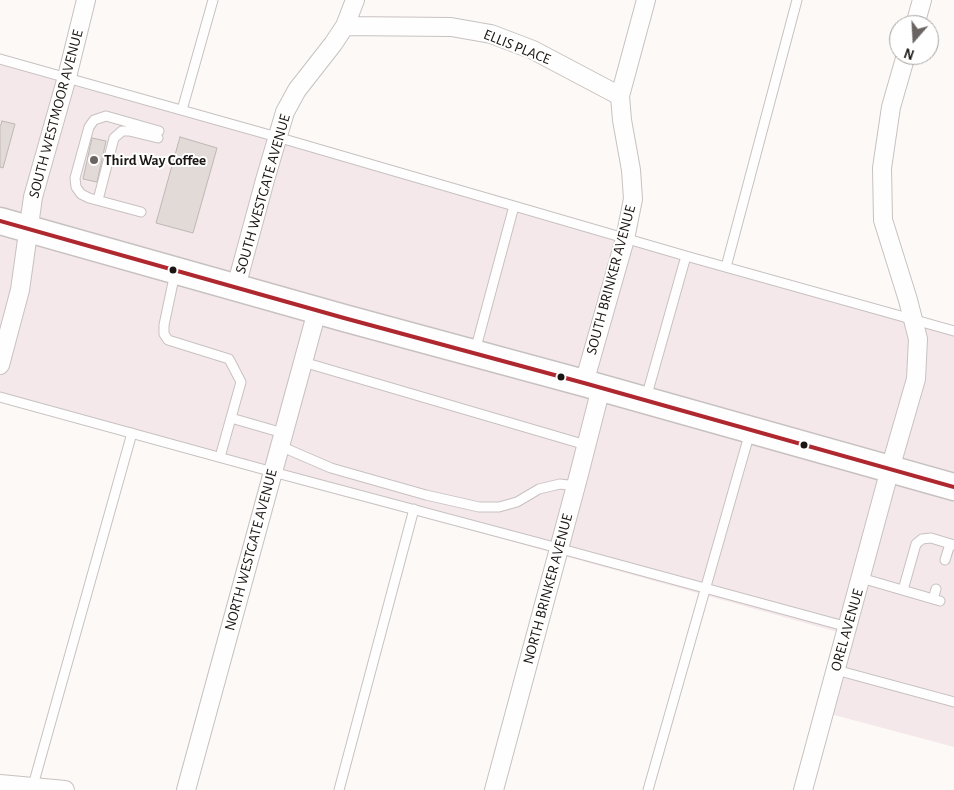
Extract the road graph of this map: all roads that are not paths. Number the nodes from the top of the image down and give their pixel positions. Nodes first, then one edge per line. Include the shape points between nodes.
1 (86, 0) edge
2 (213, 0) edge
3 (355, 0) edge
4 (646, 0) edge
5 (796, 0) edge
6 (922, 0) edge
7 (918, 15) edge
8 (345, 26) junction
9 (0, 59) edge
10 (903, 65) edge
11 (66, 77) junction
12 (620, 96) junction
13 (182, 110) junction
14 (277, 137) junction
15 (98, 200) junction
16 (514, 206) junction
17 (140, 212) dead end
18 (0, 221) edge
19 (29, 229) junction
20 (625, 239) junction
21 (686, 256) junction
22 (726, 267) junction
23 (176, 270) junction
24 (236, 287) junction
25 (317, 311) junction
26 (913, 321) junction
27 (954, 331) edge
28 (474, 353) junction
29 (303, 362) junction
30 (0, 365) edge
31 (593, 385) junction
32 (0, 397) edge
33 (645, 400) junction
34 (231, 418) junction
35 (751, 430) junction
36 (132, 433) junction
37 (282, 440) junction
38 (586, 445) junction
39 (220, 457) junction
40 (890, 470) junction
41 (273, 472) junction
42 (576, 486) junction
43 (954, 487) edge
44 (414, 509) junction
45 (952, 545) edge
46 (559, 548) junction
47 (945, 560) dead end
48 (861, 578) junction
49 (706, 588) junction
50 (936, 589) dead end
51 (904, 590) junction
52 (848, 627) junction
53 (836, 670) junction
54 (954, 702) edge
55 (0, 784) edge
56 (32, 789) edge
57 (65, 790) edge
58 (186, 790) edge
59 (338, 790) edge
60 (494, 790) edge
61 (648, 790) edge
62 (803, 790) edge

1 - 11 street, SOUTH WESTMOOR AVENUE
2 - 13 lane
3 - 8 street, SOUTH WESTGATE AVENUE
4 - 12 street, SOUTH BRINKER AVENUE
5 - 22 lane
6 - 7 street
8 - 12 street, ELLIS PLACE via 452,27 491,34 533,50
8 - 14 street, SOUTH WESTGATE AVENUE via 297,90
9 - 11 lane
10 - 26 street, OREL AVENUE via 891,107 882,168 882,220
11 - 13 lane
11 - 19 street, SOUTH WESTMOOR AVENUE via 33,197
12 - 20 street, SOUTH BRINKER AVENUE via 633,199
13 - 14 lane
14 - 16 lane
14 - 24 street, SOUTH WESTGATE AVENUE
15 - 15 lane via 81,194 75,178 89,127 94,120 106,116 158,135 129,131 114,138
15 - 17 lane
16 - 20 lane
16 - 28 lane
18 - 19 main road
19 - 23 main road
19 - 30 street, SOUTH WESTMOOR AVENUE via 20,290
20 - 21 lane
20 - 31 street, SOUTH BRINKER AVENUE
21 - 22 lane
21 - 33 lane
22 - 26 lane
23 - 24 main road
23 - 34 lane via 164,334 168,340 229,359 241,382
24 - 25 main road
25 - 28 main road
25 - 29 street, NORTH WESTGATE AVENUE
26 - 27 lane
26 - 40 street, OREL AVENUE via 918,339 916,379
28 - 31 main road
29 - 37 street, NORTH WESTGATE AVENUE
29 - 38 lane
31 - 33 main road
31 - 38 street, NORTH BRINKER AVENUE
32 - 36 lane
33 - 35 main road
34 - 37 lane
34 - 39 lane
35 - 40 main road
35 - 49 lane
36 - 39 lane
36 - 56 lane
37 - 41 street, NORTH WESTGATE AVENUE
37 - 42 lane via 331,468 479,507 499,507 517,502 539,488 560,484
38 - 42 street, NORTH BRINKER AVENUE
39 - 41 lane
40 - 43 main road
40 - 48 street, OREL AVENUE
41 - 44 lane
41 - 58 street, NORTH WESTGATE AVENUE
42 - 46 street, NORTH BRINKER AVENUE
44 - 46 lane
44 - 59 lane
45 - 47 lane
45 - 51 lane via 931,538 916,544
46 - 49 lane
46 - 60 street, NORTH BRINKER AVENUE
48 - 51 lane
48 - 52 street, OREL AVENUE
49 - 52 lane
49 - 61 lane
50 - 51 lane via 937,600
52 - 53 street, OREL AVENUE
53 - 54 lane
53 - 62 street, OREL AVENUE
55 - 56 street
56 - 57 street

